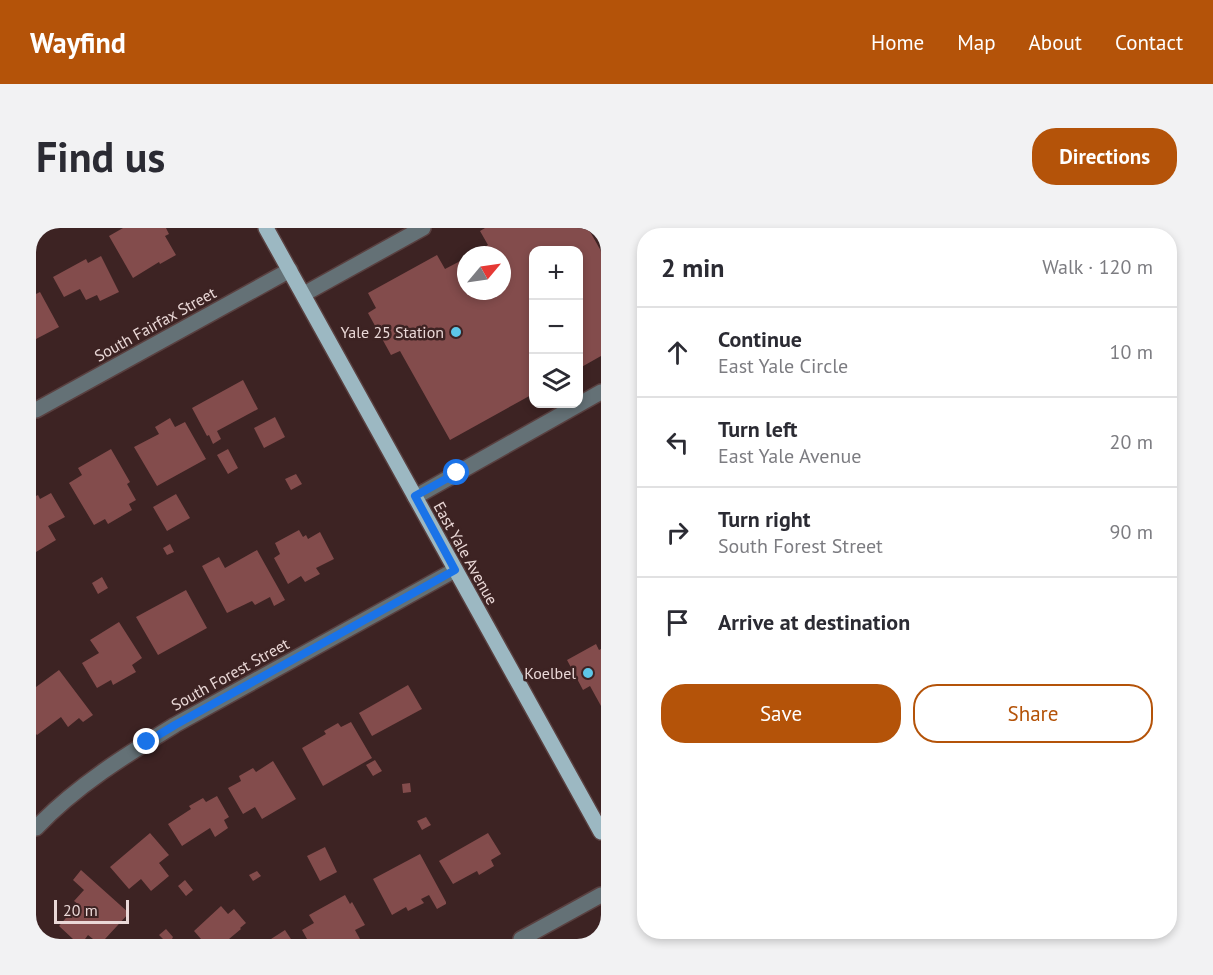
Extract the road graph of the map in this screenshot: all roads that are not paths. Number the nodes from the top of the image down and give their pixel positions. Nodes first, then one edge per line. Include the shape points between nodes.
1 (266, 228) edge
2 (423, 228) edge
3 (290, 270) junction
4 (304, 294) junction
5 (601, 392) edge
6 (36, 410) edge
7 (415, 496) junction
8 (455, 570) junction
9 (36, 828) edge
10 (601, 830) edge
11 (601, 895) edge
12 (522, 939) edge

1 - 3 main road, East Yale Avenue
2 - 4 street
3 - 4 main road, East Yale Avenue
3 - 6 street, South Fairfax Street
4 - 7 main road, East Yale Avenue
5 - 7 street
7 - 8 main road, East Yale Avenue
8 - 9 street, South Forest Street via 147,742 98,774
8 - 10 main road, East Yale Avenue
11 - 12 street

